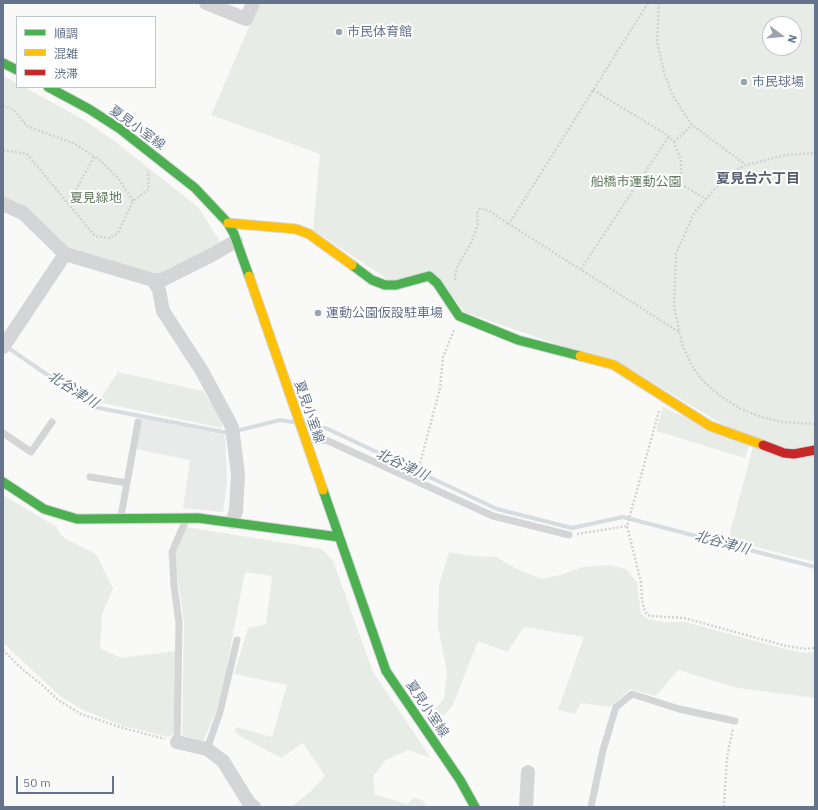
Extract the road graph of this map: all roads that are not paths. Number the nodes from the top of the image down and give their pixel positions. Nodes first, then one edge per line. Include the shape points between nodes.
1 (206, 3) edge
2 (253, 3) edge
3 (3, 63) edge
4 (16, 70) edge
5 (50, 88) edge
6 (3, 204) edge
7 (228, 223) junction
8 (236, 241) junction
9 (65, 254) junction
10 (153, 280) junction
11 (5, 344) edge
12 (52, 422) dead end
13 (138, 422) dead end
14 (3, 433) edge
15 (305, 441) junction
16 (815, 450) edge
17 (90, 477) dead end
18 (3, 482) edge
19 (127, 483) junction
20 (187, 518) junction
21 (121, 519) junction
22 (232, 522) junction
23 (569, 535) road end
24 (339, 537) junction
25 (237, 640) dead end
26 (735, 721) road end
27 (177, 742) joint
28 (207, 749) junction
29 (528, 772) dead end
30 (254, 807) edge
31 (475, 807) edge
32 (526, 807) edge
33 (591, 807) edge

1 - 2 street via 246,19
3 - 4 street
5 - 7 street, 夏見小室線 via 120,129 195,188
6 - 9 street via 24,213
7 - 8 street, 夏見小室線
7 - 16 street via 296,229 309,234 372,280 385,285 396,285 428,276 437,283 459,316 518,340 614,365 710,426 784,453
8 - 10 street via 212,256 162,280
8 - 15 street, 夏見小室線
9 - 10 street
9 - 11 street
10 - 22 street via 159,290 163,311 202,371 234,433 238,474 236,510
12 - 14 lane via 32,452
13 - 19 lane
15 - 23 lane via 326,440 493,516
15 - 24 street, 夏見小室線
17 - 19 lane
18 - 21 street via 44,509 67,517 89,520
19 - 21 lane
20 - 21 street
20 - 22 street
20 - 27 lane via 172,552 179,624
22 - 24 street
24 - 31 street, 夏見小室線 via 386,671 460,780
25 - 28 lane via 220,712
26 - 33 lane via 679,709 632,694 616,707 603,750
27 - 28 street
28 - 30 street via 223,761
29 - 32 street

